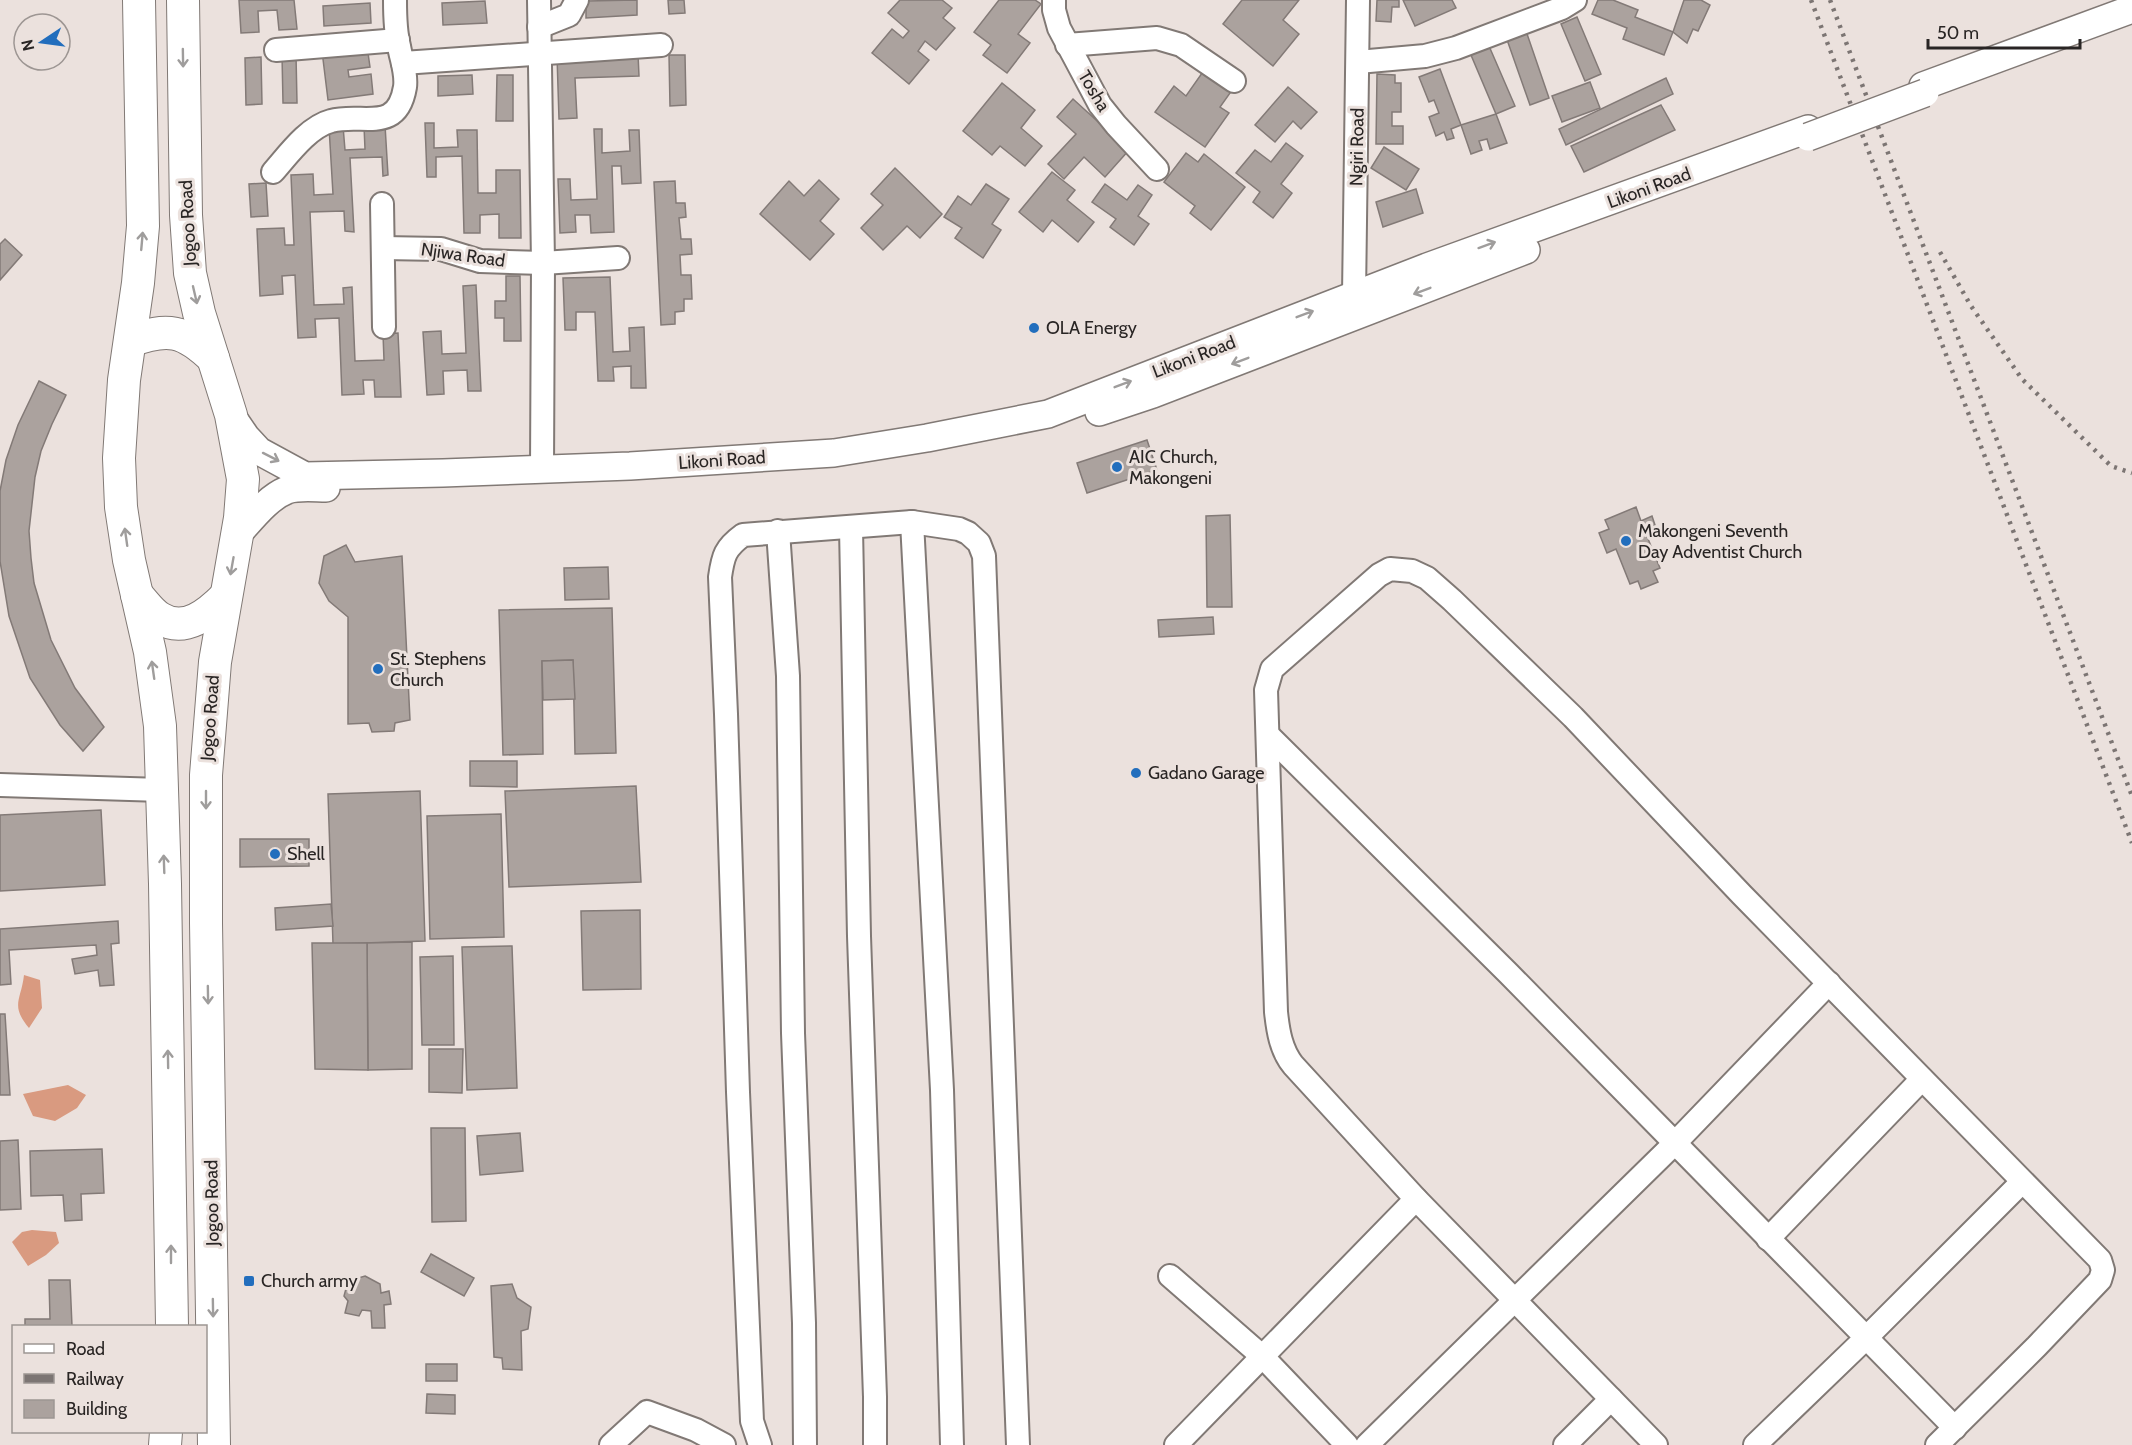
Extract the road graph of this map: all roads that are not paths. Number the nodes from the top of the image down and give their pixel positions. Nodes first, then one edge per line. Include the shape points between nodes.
1 (139, 0) edge
2 (183, 0) edge
3 (395, 0) edge
4 (539, 0) edge
5 (577, 0) edge
6 (1054, 0) edge
7 (1358, 0) edge
8 (1575, 0) edge
9 (2132, 9) edge
10 (2132, 16) edge
11 (539, 27) junction
12 (398, 40) junction
13 (661, 45) dead end
14 (1067, 45) junction
15 (276, 50) dead end
16 (540, 52) junction
17 (1358, 62) junction
18 (403, 63) junction
19 (1234, 81) dead end
20 (1924, 89) junction
21 (1808, 133) junction
22 (1157, 169) dead end
23 (273, 172) dead end
24 (382, 204) dead end
25 (383, 248) junction
26 (618, 258) dead end
27 (543, 263) junction
28 (1354, 295) junction
29 (384, 327) dead end
30 (130, 341) junction
31 (213, 358) junction
32 (231, 415) junction
33 (542, 469) junction
34 (912, 522) junction
35 (852, 528) junction
36 (778, 531) junction
37 (237, 536) junction
38 (137, 595) junction
39 (226, 596) junction
40 (1269, 735) junction
41 (0, 785) edge
42 (162, 790) junction
43 (1829, 983) junction
44 (1922, 1079) junction
45 (1674, 1144) junction
46 (2022, 1182) junction
47 (1416, 1198) junction
48 (1768, 1239) junction
49 (1170, 1276) dead end
50 (1515, 1300) junction
51 (172, 1325) edge
52 (1866, 1338) junction
53 (1263, 1357) junction
54 (1611, 1399) junction
55 (1954, 1428) junction
56 (1015, 1443) edge
57 (214, 1445) edge
58 (611, 1445) edge
59 (724, 1445) edge
60 (760, 1445) edge
61 (805, 1445) edge
62 (875, 1445) edge
63 (952, 1445) edge
64 (1176, 1445) edge
65 (1347, 1445) edge
66 (1367, 1445) edge
67 (1565, 1445) edge
68 (1656, 1445) edge
69 (1755, 1445) edge
70 (1937, 1445) edge

30 -> 1 main road via 143,226
2 -> 31 main road, Jogoo Road via 187,244 193,285
3 - 12 street
4 - 11 street
5 - 11 street via 569,15
6 - 14 street, Tosha via 1056,19
7 - 17 street, Ngiri Road
8 - 17 street via 1456,48 1425,56
9 - 20 street, Likoni Road
10 - 20 street, Likoni Road
11 - 16 street
12 - 15 street
12 - 18 street
13 - 16 street
14 - 19 street via 1156,38 1181,45
14 - 22 street, Tosha via 1100,105
16 - 18 street
16 - 27 street
17 - 28 street, Ngiri Road
18 - 23 street via 405,86 395,110 384,119 331,121 303,137
20 - 21 street, Likoni Road, bridge
28 -> 21 street, Likoni Road
21 -> 37 street, Likoni Road via 1354,317 1057,427 974,445 824,464 680,475 288,489
24 - 25 street
25 - 27 street, Njiwa Road via 441,249 480,261
25 - 29 street
26 - 27 street, Njiwa Road
27 - 33 street
33 -> 28 street, Likoni Road via 834,453 1048,414
30 - 31 main road via 164,332 177,333
38 -> 30 main road via 121,507 118,458
31 - 32 main road, Jogoo Road
32 -> 33 street, Likoni Road via 259,450 305,476
32 - 37 main road, Jogoo Road via 243,479
34 - 35 street
34 - 56 street via 968,533 979,543 984,556
34 - 63 street via 942,1090
35 - 36 street
35 - 62 street via 859,936
36 - 60 street via 742,535 728,546 720,577 752,1421
36 - 61 street via 788,676
37 -> 39 main road, Jogoo Road
38 - 39 main road via 158,617 182,625 209,612
42 -> 38 main road via 160,726
39 -> 57 main road, Jogoo Road via 215,662 206,775
40 - 43 street via 1266,690 1272,669 1379,575 1397,569 1427,578 1573,717
40 - 45 street via 1509,973
40 - 47 street via 1276,1012 1282,1045 1293,1065
41 - 42 street
51 -> 42 main road
43 - 44 street
43 - 45 street
44 - 46 street
44 - 48 street
45 - 48 street
45 - 50 street
46 - 52 street
46 - 55 street via 2100,1260 2100,1281
47 - 50 street
47 - 53 street
48 - 52 street
49 - 53 street
50 - 54 street
50 - 66 street
52 - 55 street
52 - 69 street
53 - 64 street
53 - 65 street
54 - 67 street
54 - 68 street
55 - 70 street
58 - 59 street via 647,1412

